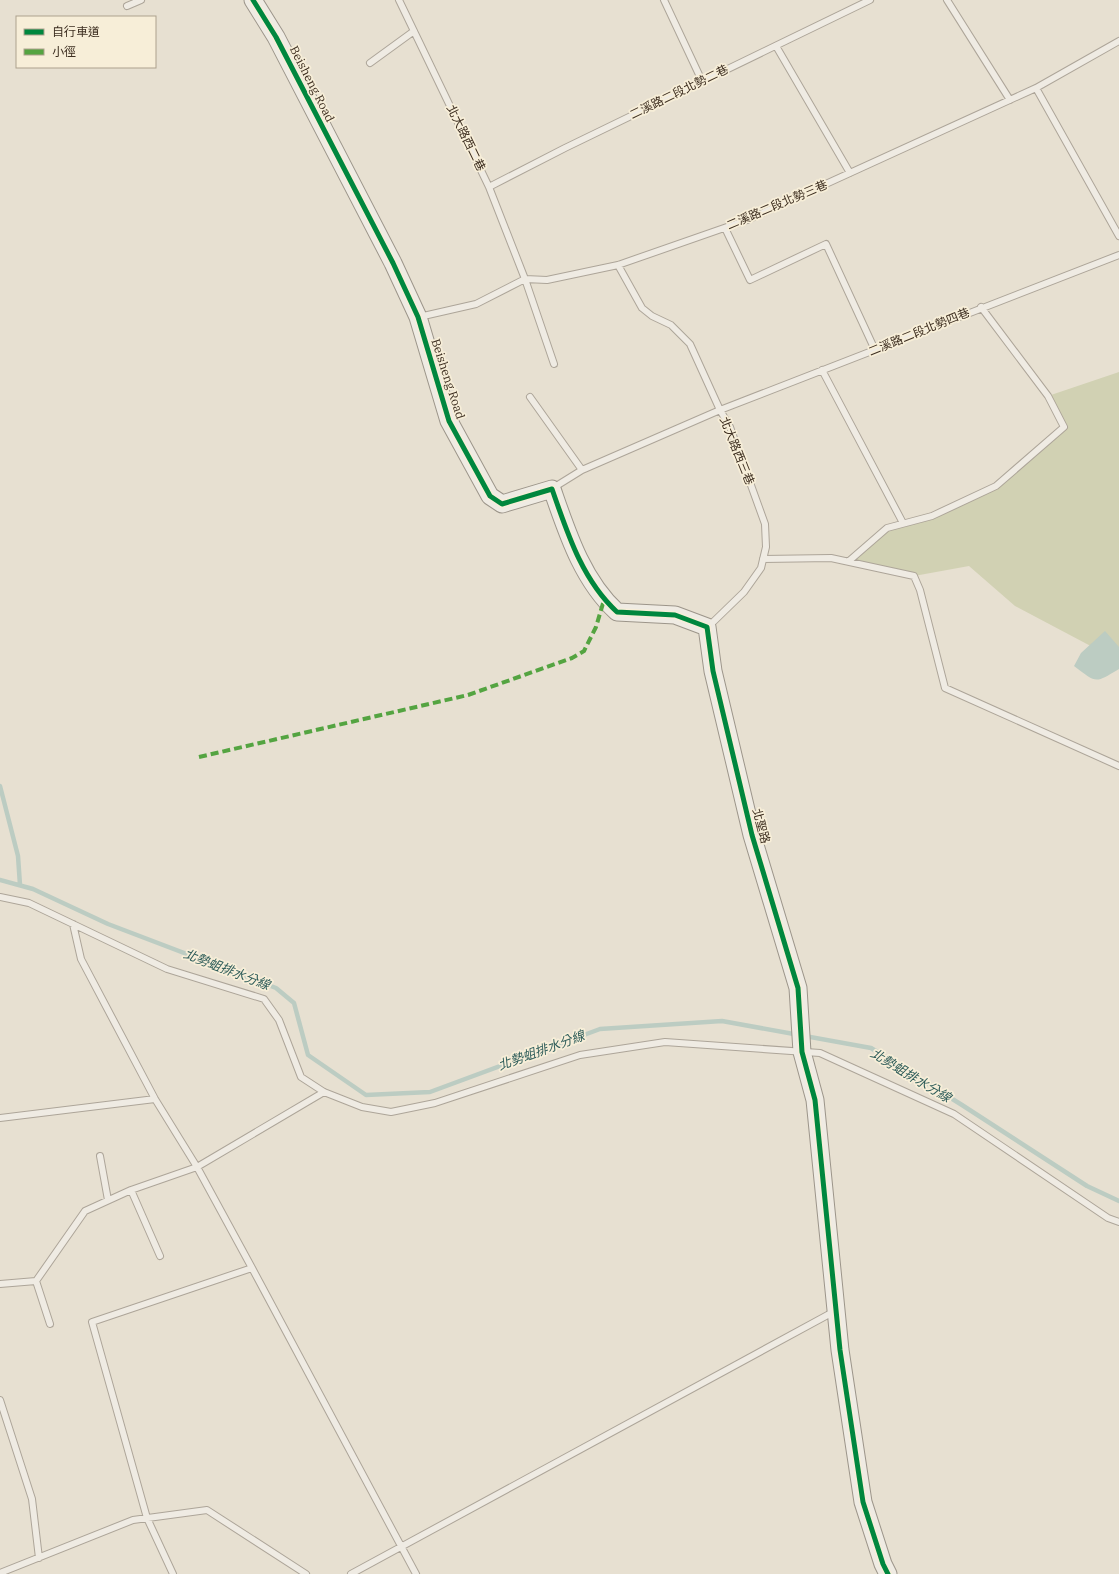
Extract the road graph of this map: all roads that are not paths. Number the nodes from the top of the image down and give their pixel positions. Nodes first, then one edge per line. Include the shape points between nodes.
1 (141, 0) edge
2 (253, 0) edge
3 (399, 0) edge
4 (664, 0) edge
5 (870, 0) edge
6 (947, 0) edge
7 (862, 2) edge
8 (128, 6) dead end
9 (414, 31) junction
10 (1119, 41) edge
11 (776, 46) junction
12 (370, 63) dead end
13 (702, 81) junction
14 (1036, 88) junction
15 (1010, 100) junction
16 (850, 173) junction
17 (489, 187) junction
18 (725, 228) junction
19 (1119, 236) edge
20 (1119, 255) edge
21 (618, 265) junction
22 (525, 279) junction
23 (981, 308) junction
24 (418, 317) junction
25 (875, 350) junction
26 (554, 364) dead end
27 (822, 370) junction
28 (530, 397) dead end
29 (720, 410) junction
30 (582, 470) junction
31 (552, 489) junction
32 (903, 523) junction
33 (763, 559) junction
34 (849, 561) junction
35 (707, 628) junction
36 (1119, 766) edge
37 (0, 897) edge
38 (73, 924) junction
39 (801, 1041) junction
40 (324, 1092) junction
41 (154, 1099) junction
42 (0, 1118) edge
43 (100, 1156) dead end
44 (197, 1167) junction
45 (131, 1190) junction
46 (108, 1200) junction
47 (1119, 1222) edge
48 (160, 1256) dead end
49 (252, 1268) junction
50 (36, 1280) junction
51 (0, 1284) edge
52 (836, 1310) junction
53 (50, 1324) dead end
54 (0, 1400) edge
55 (1, 1407) edge
56 (147, 1518) junction
57 (400, 1547) junction
58 (39, 1558) junction
59 (0, 1573) edge
60 (173, 1574) edge
61 (306, 1574) edge
62 (351, 1574) edge
63 (416, 1574) edge
64 (888, 1574) edge

1 - 8 lane
2 - 24 street, Beisheng Road via 276,37 393,263
3 - 9 lane, 北大路西二巷
4 - 13 lane
5 - 7 lane, 二溪路二段北勢二巷
6 - 15 lane
7 - 11 lane, 二溪路二段北勢二巷
9 - 12 lane
9 - 17 lane, 北大路西二巷
10 - 14 lane, 二溪路二段北勢三巷
11 - 13 lane, 二溪路二段北勢二巷
11 - 16 lane
13 - 17 lane, 二溪路二段北勢二巷
14 - 15 lane, 二溪路二段北勢三巷
14 - 19 lane
15 - 16 lane, 二溪路二段北勢三巷
16 - 18 lane, 二溪路二段北勢三巷
17 - 22 lane, 北大路西二巷
18 - 21 lane, 二溪路二段北勢三巷
18 - 25 lane via 750,280 826,244
20 - 23 lane, 二溪路二段北勢四巷
21 - 22 lane, 二溪路二段北勢三巷 via 547,280
21 - 29 lane, 北大路西三巷 via 642,308 671,325 690,344
22 - 24 lane, 二溪路二段北勢三巷 via 476,304
22 - 26 lane, 北大路西二巷
23 - 25 lane, 二溪路二段北勢四巷
23 - 32 lane via 1048,396 1064,427 996,486 932,516
24 - 31 street, Beisheng Road via 449,421 490,496 502,504
25 - 27 lane, 二溪路二段北勢四巷
27 - 29 lane, 二溪路二段北勢四巷
27 - 32 lane
28 - 30 lane
29 - 30 lane, 二溪路二段北勢四巷
29 - 33 lane, 北大路西三巷 via 730,427 766,524
30 - 31 lane, 二溪路二段北勢四巷
31 - 35 street via 574,551 604,600 617,612 675,615
32 - 34 lane via 886,528
33 - 34 lane via 832,558
33 - 35 lane, 北大路西三巷 via 744,592
34 - 36 lane via 914,576 920,590 945,688
35 - 39 street, 北聖路 via 713,671 752,835 798,988
37 - 38 lane via 29,903
38 - 40 lane via 167,970 264,999 279,1020 302,1076
38 - 41 lane via 81,959
39 - 40 lane via 665,1042 580,1055 435,1103 391,1112 362,1107
39 - 47 lane via 820,1053 954,1114 1108,1218
39 - 52 street, 北聖路 via 815,1100
40 - 44 lane
41 - 42 lane
41 - 44 lane
43 - 46 lane
44 - 45 lane
44 - 49 lane
45 - 46 lane
45 - 48 lane
46 - 50 lane via 86,1211
49 - 56 lane via 92,1322
49 - 57 lane
50 - 51 lane
50 - 53 lane
52 - 57 lane
52 - 64 street, 北聖路 via 863,1502
54 - 55 lane
55 - 58 lane via 32,1499
56 - 58 lane via 133,1520
56 - 60 lane
56 - 61 lane via 207,1510
57 - 62 lane
57 - 63 lane
58 - 59 lane

